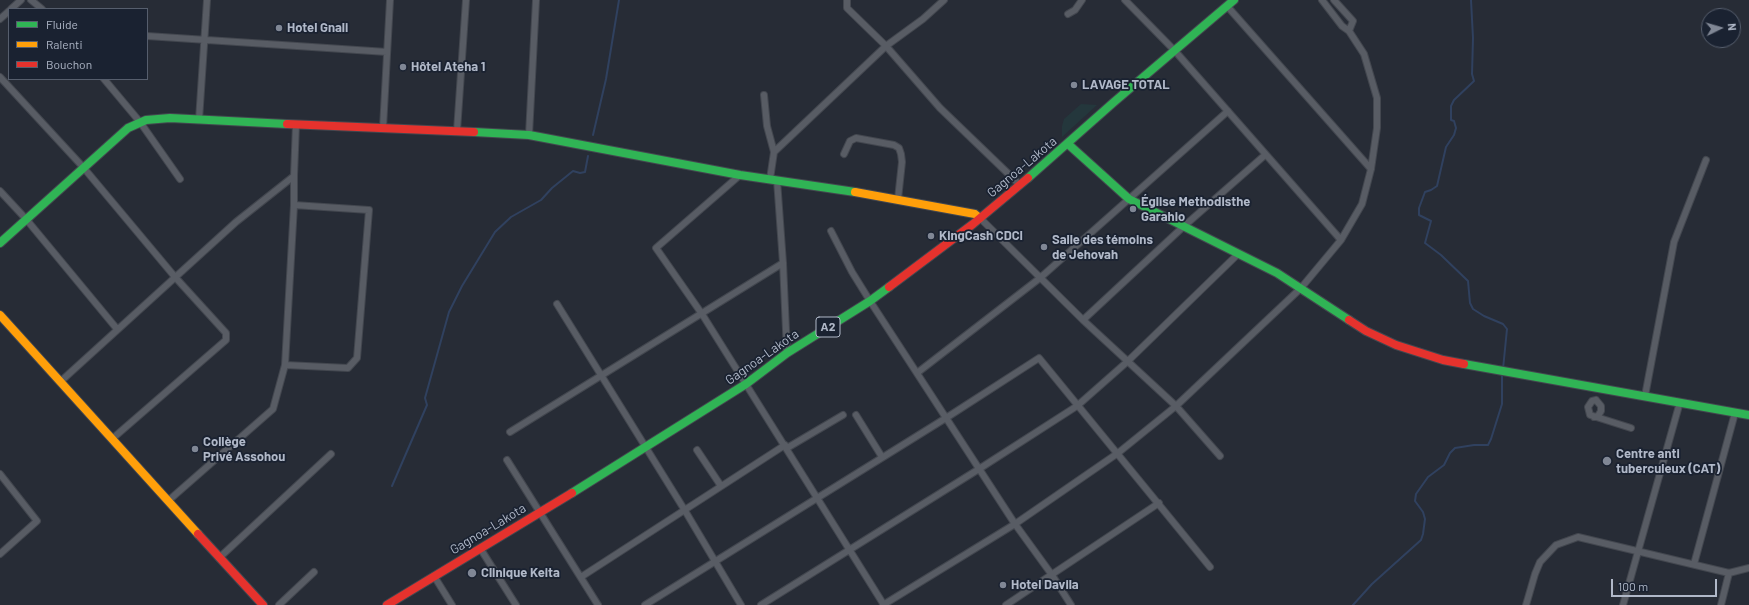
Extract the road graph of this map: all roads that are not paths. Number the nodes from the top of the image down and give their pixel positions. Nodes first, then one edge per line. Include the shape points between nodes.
1 (21, 0) edge
2 (31, 0) edge
3 (207, 0) edge
4 (390, 0) edge
5 (466, 0) edge
6 (536, 0) edge
7 (847, 0) edge
8 (944, 0) edge
9 (1082, 0) edge
10 (1126, 0) edge
11 (1234, 0) edge
12 (1322, 0) edge
13 (1334, 0) edge
14 (1227, 6) junction
15 (12, 8) edge
16 (41, 8) edge
17 (8, 12) edge
18 (1068, 14) dead end
19 (0, 19) edge
20 (1349, 31) junction
21 (148, 36) edge
22 (204, 40) junction
23 (886, 46) junction
24 (1175, 51) junction
25 (387, 52) junction
26 (0, 77) edge
27 (105, 80) edge
28 (764, 95) dead end
29 (1228, 111) junction
30 (199, 120) junction
31 (140, 122) junction
32 (296, 124) junction
33 (383, 128) junction
34 (457, 131) junction
35 (529, 135) junction
36 (1068, 144) junction
37 (774, 152) junction
38 (844, 154) dead end
39 (1265, 154) junction
40 (1706, 160) dead end
41 (83, 167) junction
42 (1371, 169) junction
43 (740, 175) junction
44 (294, 176) junction
45 (180, 179) dead end
46 (773, 179) junction
47 (1020, 185) junction
48 (0, 191) edge
49 (898, 199) junction
50 (1129, 199) junction
51 (294, 205) junction
52 (980, 218) junction
53 (26, 219) junction
54 (1183, 227) junction
55 (831, 231) dead end
56 (1341, 240) junction
57 (0, 243) edge
58 (1238, 254) junction
59 (783, 263) junction
60 (175, 277) junction
61 (1040, 278) junction
62 (1301, 288) junction
63 (870, 301) junction
64 (557, 304) dead end
65 (702, 314) junction
66 (0, 315) edge
67 (1083, 320) junction
68 (118, 329) junction
69 (787, 353) junction
70 (1128, 361) junction
71 (285, 364) junction
72 (917, 373) junction
73 (602, 376) junction
74 (60, 382) junction
75 (746, 384) junction
76 (1598, 388) junction
77 (1645, 396) junction
78 (1596, 400) junction
79 (1680, 402) junction
80 (1077, 406) junction
81 (1176, 406) junction
82 (1735, 413) junction
83 (843, 415) dead end
84 (856, 415) dead end
85 (1749, 415) edge
86 (1594, 417) junction
87 (946, 418) junction
88 (1632, 428) dead end
89 (510, 432) dead end
90 (112, 439) junction
91 (645, 446) junction
92 (786, 446) junction
93 (696, 450) dead end
94 (1118, 453) junction
95 (331, 454) dead end
96 (1220, 456) dead end
97 (882, 457) junction
98 (507, 460) dead end
99 (979, 469) junction
100 (0, 474) edge
101 (721, 486) junction
102 (818, 498) junction
103 (168, 501) junction
104 (1159, 503) junction
105 (684, 509) junction
106 (541, 512) junction
107 (1014, 524) junction
108 (480, 548) junction
109 (850, 550) junction
110 (1638, 551) junction
111 (0, 554) edge
112 (219, 558) junction
113 (715, 562) junction
114 (1694, 564) junction
115 (1210, 566) dead end
116 (1749, 568) edge
117 (314, 572) dead end
118 (1729, 573) junction
119 (1052, 575) junction
120 (434, 576) junction
121 (580, 577) junction
122 (262, 605) edge
123 (279, 605) edge
124 (387, 605) edge
125 (452, 605) edge
126 (516, 605) edge
127 (598, 605) edge
128 (645, 605) edge
129 (741, 605) edge
130 (761, 605) edge
131 (884, 605) edge
132 (1006, 605) edge
133 (1071, 605) edge
134 (1526, 605) edge
135 (1624, 605) edge
136 (1721, 605) edge

1 - 15 street
2 - 16 street
3 - 22 street
4 - 25 street
5 - 34 street
6 - 35 street
7 - 23 street via 847,8
8 - 23 street via 923,20
9 - 18 street via 1075,10
10 - 24 street
11 - 14 street, Gagnoa-Lakota / A2
12 - 20 street
13 - 20 street via 1353,21
14 - 24 street, Gagnoa-Lakota / A2
14 - 42 street
17 - 19 street
20 - 42 street via 1364,54 1377,98 1377,128
21 - 22 street
22 - 25 street
22 - 30 street
23 - 37 street
23 - 47 street via 940,108
24 - 29 street
24 - 36 street, Gagnoa-Lakota / A2
25 - 33 street
26 - 41 street
27 - 31 street
28 - 37 street via 767,126
29 - 39 street
29 - 50 street
30 - 31 street via 170,118
30 - 32 street
31 - 41 street via 128,128
31 - 45 street
32 - 33 street
32 - 44 street
33 - 34 street
34 - 35 street
35 - 43 street
36 - 47 street, Gagnoa-Lakota / A2
36 - 50 street
37 - 46 street
38 - 49 street via 850,141 856,138 899,148 902,162
39 - 54 street
39 - 56 street
40 - 77 street via 1674,242
41 - 53 street
41 - 60 street
42 - 56 street via 1362,204
43 - 46 street
43 - 65 street via 656,248
44 - 51 street
44 - 60 street via 236,222
46 - 49 street
46 - 59 street
47 - 52 street, Gagnoa-Lakota / A2
48 - 53 street
49 - 52 street via 975,214
50 - 54 street
50 - 61 street
51 - 71 street
51 - 71 street via 370,210 358,358 348,368
52 - 61 street
52 - 63 street, Gagnoa-Lakota / A2
53 - 57 street
53 - 68 street
54 - 58 street
54 - 67 street
55 - 63 street
56 - 62 street
58 - 62 street
58 - 70 street
59 - 65 street
59 - 69 street
60 - 68 street
60 - 90 street via 227,337
61 - 67 street
61 - 72 street
62 - 76 street via 1366,331 1422,354 1518,375
62 - 81 street
63 - 69 street, Gagnoa-Lakota / A2
63 - 72 street
64 - 73 street
65 - 73 street
65 - 75 street
66 - 74 street
67 - 70 street
68 - 74 street
69 - 75 street, Gagnoa-Lakota / A2
70 - 80 street
70 - 81 street
71 - 103 street via 273,409
72 - 87 street
73 - 89 street
73 - 91 street
74 - 90 street
75 - 91 street, Gagnoa-Lakota / A2
75 - 92 street
76 - 77 street
76 - 78 street
77 - 79 street
78 - 86 street via 1602,411
78 - 86 street via 1589,403 1588,407 1588,413
79 - 82 street
79 - 110 street
80 - 87 street via 1039,358
80 - 94 street
80 - 99 street
81 - 94 street
81 - 96 street
82 - 85 street
82 - 114 street
83 - 92 street
84 - 97 street
86 - 88 street
87 - 97 street
87 - 99 street
90 - 103 street
91 - 105 street
91 - 106 street, Gagnoa-Lakota / A2
92 - 101 street
92 - 102 street
93 - 101 street
94 - 104 street
94 - 107 street
95 - 112 street
97 - 102 street
98 - 106 street
99 - 107 street
99 - 109 street
100 - 111 street via 37,521
101 - 105 street
102 - 109 street
102 - 113 street
103 - 112 street
104 - 115 street
104 - 119 street
105 - 113 street
105 - 121 street
106 - 108 street, Gagnoa-Lakota / A2
106 - 121 street
107 - 119 street
107 - 131 street
108 - 120 street, Gagnoa-Lakota / A2
108 - 126 street
109 - 130 street
109 - 131 street
110 - 114 street
110 - 134 street via 1578,537 1556,545 1540,562
110 - 135 street
112 - 122 street
113 - 128 street
113 - 129 street
114 - 118 street
116 - 118 street
117 - 123 street
118 - 136 street
119 - 132 street
119 - 133 street
120 - 124 street, Gagnoa-Lakota / A2
120 - 125 street
121 - 127 street

